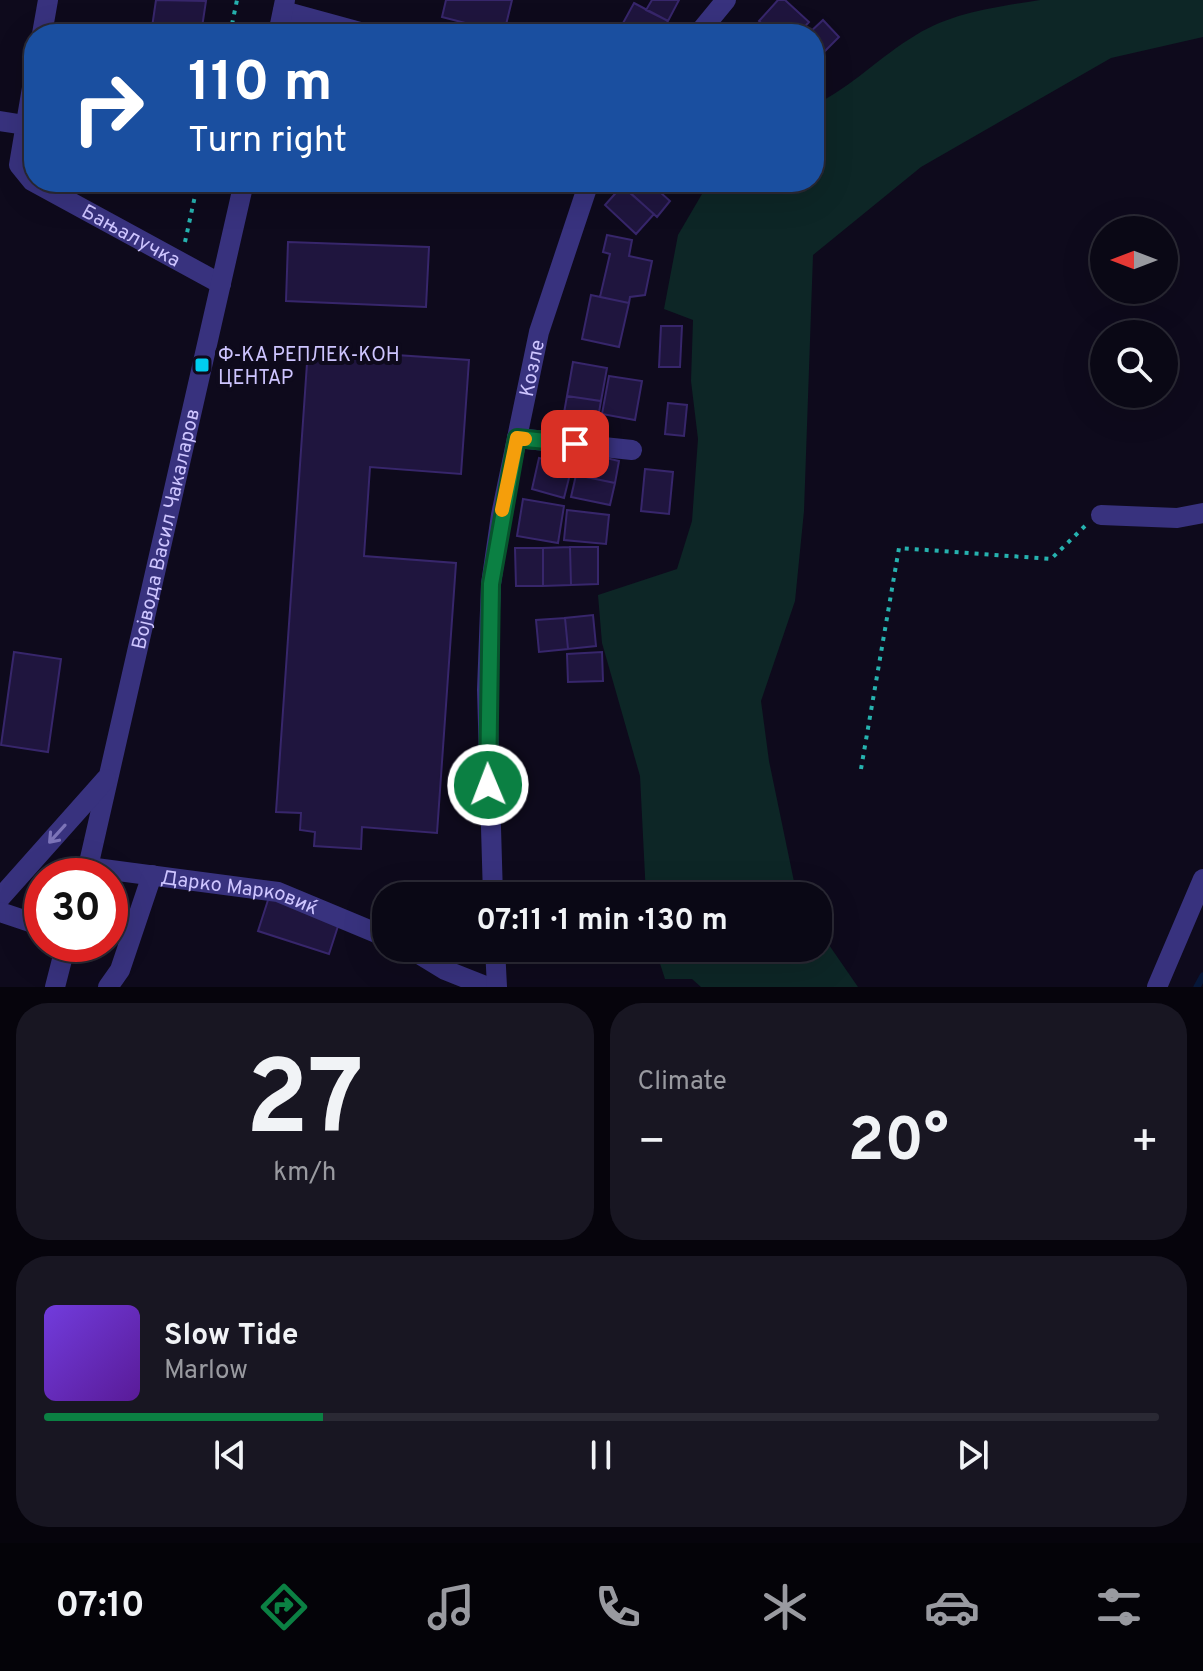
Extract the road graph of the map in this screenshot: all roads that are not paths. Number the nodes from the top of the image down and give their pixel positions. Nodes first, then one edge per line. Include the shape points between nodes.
1 (48, 0) edge
2 (726, 0) edge
3 (284, 6) edge
4 (44, 24) edge
5 (343, 24) edge
6 (706, 24) edge
7 (0, 121) edge
8 (24, 125) edge
9 (24, 132) edge
10 (24, 171) edge
11 (52, 192) edge
12 (242, 192) edge
13 (586, 192) edge
14 (221, 284) junction
15 (517, 438) junction
16 (632, 450) dead end
17 (1203, 513) edge
18 (1101, 515) road end
19 (109, 776) junction
20 (90, 858) edge
21 (128, 874) edge
22 (152, 875) junction
23 (1203, 879) edge
24 (493, 882) edge
25 (0, 898) edge
26 (0, 912) edge
27 (24, 920) edge
28 (372, 931) edge
29 (61, 962) edge
30 (432, 962) edge
31 (496, 962) edge
32 (55, 987) edge
33 (108, 987) edge
34 (488, 987) edge
35 (497, 987) edge
36 (1157, 987) edge

1 - 4 street
2 - 6 street
3 - 5 street
7 - 8 street
9 - 10 street, Бањалучка via 19,165
11 - 14 street, Бањалучка
12 - 14 street, Војвода Васил Чакаларов
13 - 15 street, Козле via 539,332
14 - 19 street, Војвода Васил Чакаларов
15 - 16 street
15 - 24 street, Козле via 491,584 487,690
17 - 18 street via 1177,518
19 - 20 street, Војвода Васил Чакаларов
19 -> 25 street
21 - 22 street, Дарко Марковиќ
22 - 28 street, Дарко Марковиќ via 278,892
22 - 33 street via 120,970
23 - 36 street
26 - 27 street
29 - 32 street
30 - 34 street
31 - 35 street

